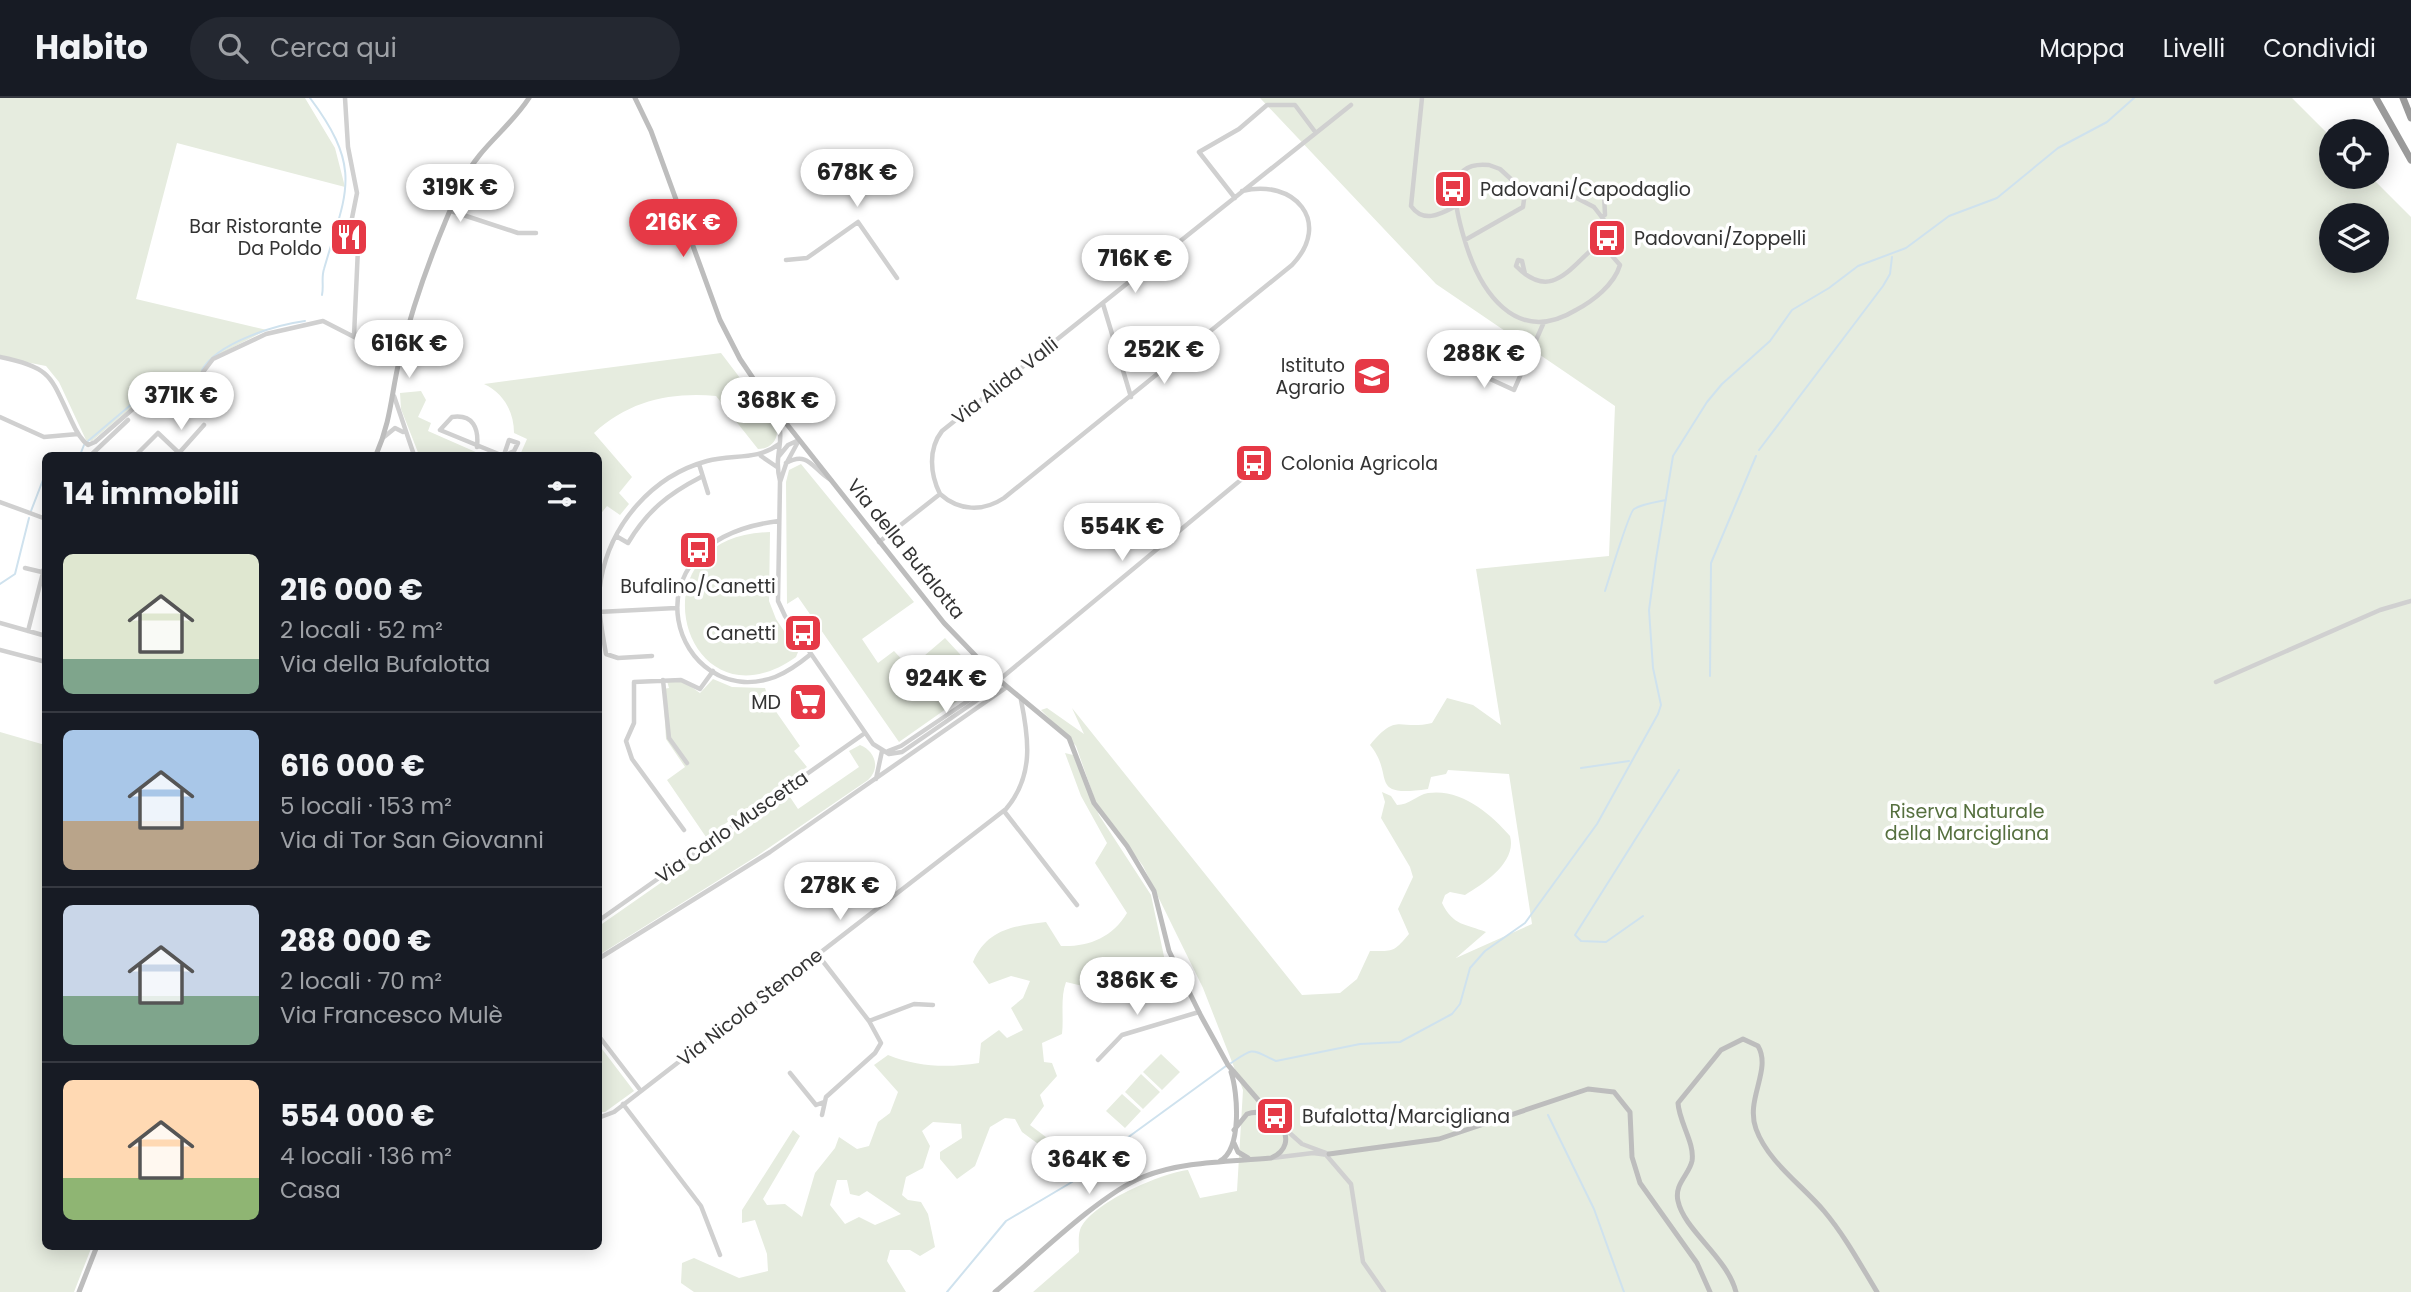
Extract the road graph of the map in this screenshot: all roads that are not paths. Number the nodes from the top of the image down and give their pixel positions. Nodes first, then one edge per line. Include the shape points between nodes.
1 (345, 98) edge
2 (529, 98) edge
3 (635, 98) edge
4 (1422, 98) edge
5 (2376, 98) edge
6 (2403, 98) edge
7 (1350, 106) dead end
8 (2411, 118) edge
9 (1316, 133) junction
10 (2411, 160) edge
11 (1242, 191) junction
12 (1525, 192) junction
13 (1604, 194) dead end
14 (1234, 198) junction
15 (1454, 207) junction
16 (451, 211) junction
17 (1602, 218) junction
18 (536, 233) dead end
19 (1465, 240) junction
20 (1604, 241) junction
21 (786, 260) dead end
22 (1525, 274) dead end
23 (897, 278) dead end
24 (1103, 304) junction
25 (1544, 323) junction
26 (354, 336) junction
27 (0, 357) edge
28 (399, 360) junction
29 (1464, 367) dead end
30 (394, 396) junction
31 (1131, 397) junction
32 (767, 400) junction
33 (0, 417) edge
34 (128, 420) dead end
35 (204, 425) dead end
36 (78, 434) junction
37 (406, 436) junction
38 (384, 437) junction
39 (799, 440) junction
40 (98, 443) junction
41 (779, 444) junction
42 (477, 447) junction
43 (92, 452) edge
44 (139, 452) edge
45 (176, 452) edge
46 (180, 452) edge
47 (377, 452) edge
48 (413, 452) edge
49 (494, 452) edge
50 (760, 456) junction
51 (778, 459) junction
52 (699, 464) junction
53 (786, 464) junction
54 (1260, 464) dead end
55 (778, 467) junction
56 (701, 477) junction
57 (831, 480) junction
58 (780, 482) junction
59 (708, 493) dead end
60 (940, 494) junction
61 (0, 502) edge
62 (42, 518) edge
63 (779, 522) junction
64 (616, 536) junction
65 (878, 542) junction
66 (25, 568) dead end
67 (42, 572) edge
68 (602, 574) edge
69 (42, 580) edge
70 (2411, 601) edge
71 (676, 608) junction
72 (602, 612) edge
73 (0, 623) edge
74 (602, 627) edge
75 (28, 631) junction
76 (42, 635) edge
77 (0, 650) edge
78 (811, 654) junction
79 (652, 656) dead end
80 (977, 659) junction
81 (42, 661) edge
82 (713, 671) junction
83 (663, 680) junction
84 (2216, 682) dead end
85 (1003, 683) junction
86 (979, 693) junction
87 (1021, 699) junction
88 (933, 728) junction
89 (865, 733) junction
90 (882, 751) junction
91 (902, 752) junction
92 (882, 761) junction
93 (687, 763) dead end
94 (899, 764) junction
95 (891, 769) junction
96 (876, 779) junction
97 (1004, 811) junction
98 (684, 830) dead end
99 (1077, 905) dead end
100 (602, 918) edge
101 (818, 955) junction
102 (602, 957) edge
103 (933, 1005) dead end
104 (1199, 1013) junction
105 (869, 1021) junction
106 (602, 1040) edge
107 (1098, 1060) dead end
108 (1228, 1065) junction
109 (790, 1073) dead end
110 (641, 1091) junction
111 (824, 1101) junction
112 (623, 1104) junction
113 (822, 1115) dead end
114 (602, 1116) edge
115 (1273, 1117) junction
116 (1284, 1128) junction
117 (1234, 1130) junction
118 (1233, 1139) junction
119 (1328, 1155) junction
120 (1271, 1158) junction
121 (1255, 1160) junction
122 (1213, 1163) junction
123 (95, 1250) edge
124 (720, 1255) dead end
125 (79, 1292) edge
126 (995, 1292) edge
127 (1384, 1292) edge
128 (1710, 1292) edge
129 (1736, 1292) edge
130 (1877, 1292) edge

1 - 26 street via 356,193 352,218 358,248
2 - 16 street via 477,155
3 - 32 street, Via della Bufalotta via 724,330
4 - 15 street via 1412,206 1427,216
5 - 10 highway
6 - 8 highway
7 - 9 street, Via Alida Valli
9 - 11 street, Via Alida Valli
9 - 14 street via 1295,105 1267,105 1231,135 1205,147 1199,152
11 - 14 street, Via Alida Valli
11 - 31 street via 1272,189 1298,202 1309,223 1302,252
12 - 15 street via 1497,168 1476,165 1459,178
12 - 17 street via 1576,197 1594,207
12 - 19 street via 1523,207
13 - 17 street
14 - 24 street, Via Alida Valli
15 - 19 street
16 - 18 street via 518,233
16 - 28 street via 422,281
17 - 20 street
19 - 25 street via 1472,266 1497,303 1515,316
20 - 22 street via 1563,278 1540,281
20 - 25 street via 1619,262 1613,279 1580,308
21 - 23 street via 807,258 858,222
24 - 31 street
24 - 60 street, Via Alida Valli via 942,431 934,442 932,458
25 - 29 street via 1514,390
26 - 28 street
26 - 40 street via 320,321 258,336 213,359 197,380 134,408
27 - 36 street via 45,371
28 - 30 street
30 - 37 street
30 - 38 street
31 - 60 street via 990,506 963,506
32 - 39 street, Via della Bufalotta
32 - 41 street via 782,428
33 - 36 street via 44,437
34 - 40 street
35 - 46 street
36 - 40 street via 86,444
37 - 38 street via 395,428
37 - 48 street
38 - 47 street
39 - 51 street via 788,444
39 - 53 street
39 - 57 street, Via della Bufalotta
40 - 43 street
41 - 50 street
41 - 51 street
42 - 42 street via 479,435 466,417 452,417 440,430
42 - 49 street
44 - 45 street via 157,433
50 - 52 street
50 - 55 street
51 - 55 street
52 - 56 street
52 - 64 street via 643,498
53 - 57 street via 807,459
53 - 58 street
54 - 85 street
55 - 58 street
56 - 59 street
56 - 64 street via 653,509 628,543
57 - 65 street, Via della Bufalotta
58 - 63 street
60 - 65 street
61 - 62 street
63 - 71 street via 740,528 708,546 684,576
63 - 78 street via 778,601
64 - 68 street
65 - 80 street, Via della Bufalotta
66 - 67 street
69 - 75 street
70 - 84 street via 2380,610
71 - 72 street
71 - 82 street via 688,647
73 - 75 street
74 - 79 street via 608,657
75 - 76 street
77 - 81 street
78 - 82 street via 784,673 763,680 735,679
78 - 89 street
80 - 85 street, Via della Bufalotta
80 - 86 street via 983,677
82 - 83 street via 700,689 681,680
83 - 93 street via 670,738
83 - 98 street via 634,682 634,723 626,741 632,759
85 - 86 street
85 - 87 street, Via della Bufalotta
85 - 88 street
85 - 94 street
86 - 88 street
87 - 97 street, Via Nicola Stenone via 1028,733 1027,764 1019,789
87 - 104 street, Via della Bufalotta via 1063,731 1073,745 1094,803 1154,891 1169,951
88 - 90 street via 895,750
88 - 91 street
89 - 90 street
89 - 100 street, Via Carlo Muscetta
90 - 91 street
90 - 92 street
91 - 94 street
92 - 95 street
92 - 96 street
94 - 95 street
95 - 96 street
96 - 102 street via 770,852
97 - 99 street
97 - 101 street, Via Nicola Stenone
101 - 105 street
101 - 110 street, Via Nicola Stenone
103 - 105 street via 914,1004
104 - 107 street via 1122,1035
104 - 108 street, Via della Bufalotta
105 - 111 street via 880,1039 879,1048
106 - 110 street
108 - 115 street, Via della Bufalotta
108 - 117 street, Via della Bufalotta via 1236,1093
109 - 111 street via 816,1105
110 - 112 street, Via Nicola Stenone
111 - 113 street
112 - 114 street, Via Nicola Stenone
112 - 124 street via 700,1204
115 - 116 street
115 - 117 street via 1250,1112
116 - 119 street via 1301,1144
116 - 120 street via 1285,1146
117 - 118 street, Via della Bufalotta
118 - 121 street via 1240,1154
118 - 122 street via 1228,1156
119 - 120 street
119 - 127 street via 1351,1184 1363,1262
119 - 128 street via 1439,1139 1588,1089 1614,1092 1630,1112 1632,1157 1640,1183 1697,1263
120 - 121 street
121 - 122 street
122 - 126 street via 1163,1171 1130,1183
123 - 125 street
129 - 130 street via 1678,1201 1678,1185 1688,1171 1692,1153 1678,1103 1721,1050 1742,1039 1758,1046 1763,1058 1752,1104 1756,1131 1769,1152 1838,1229

